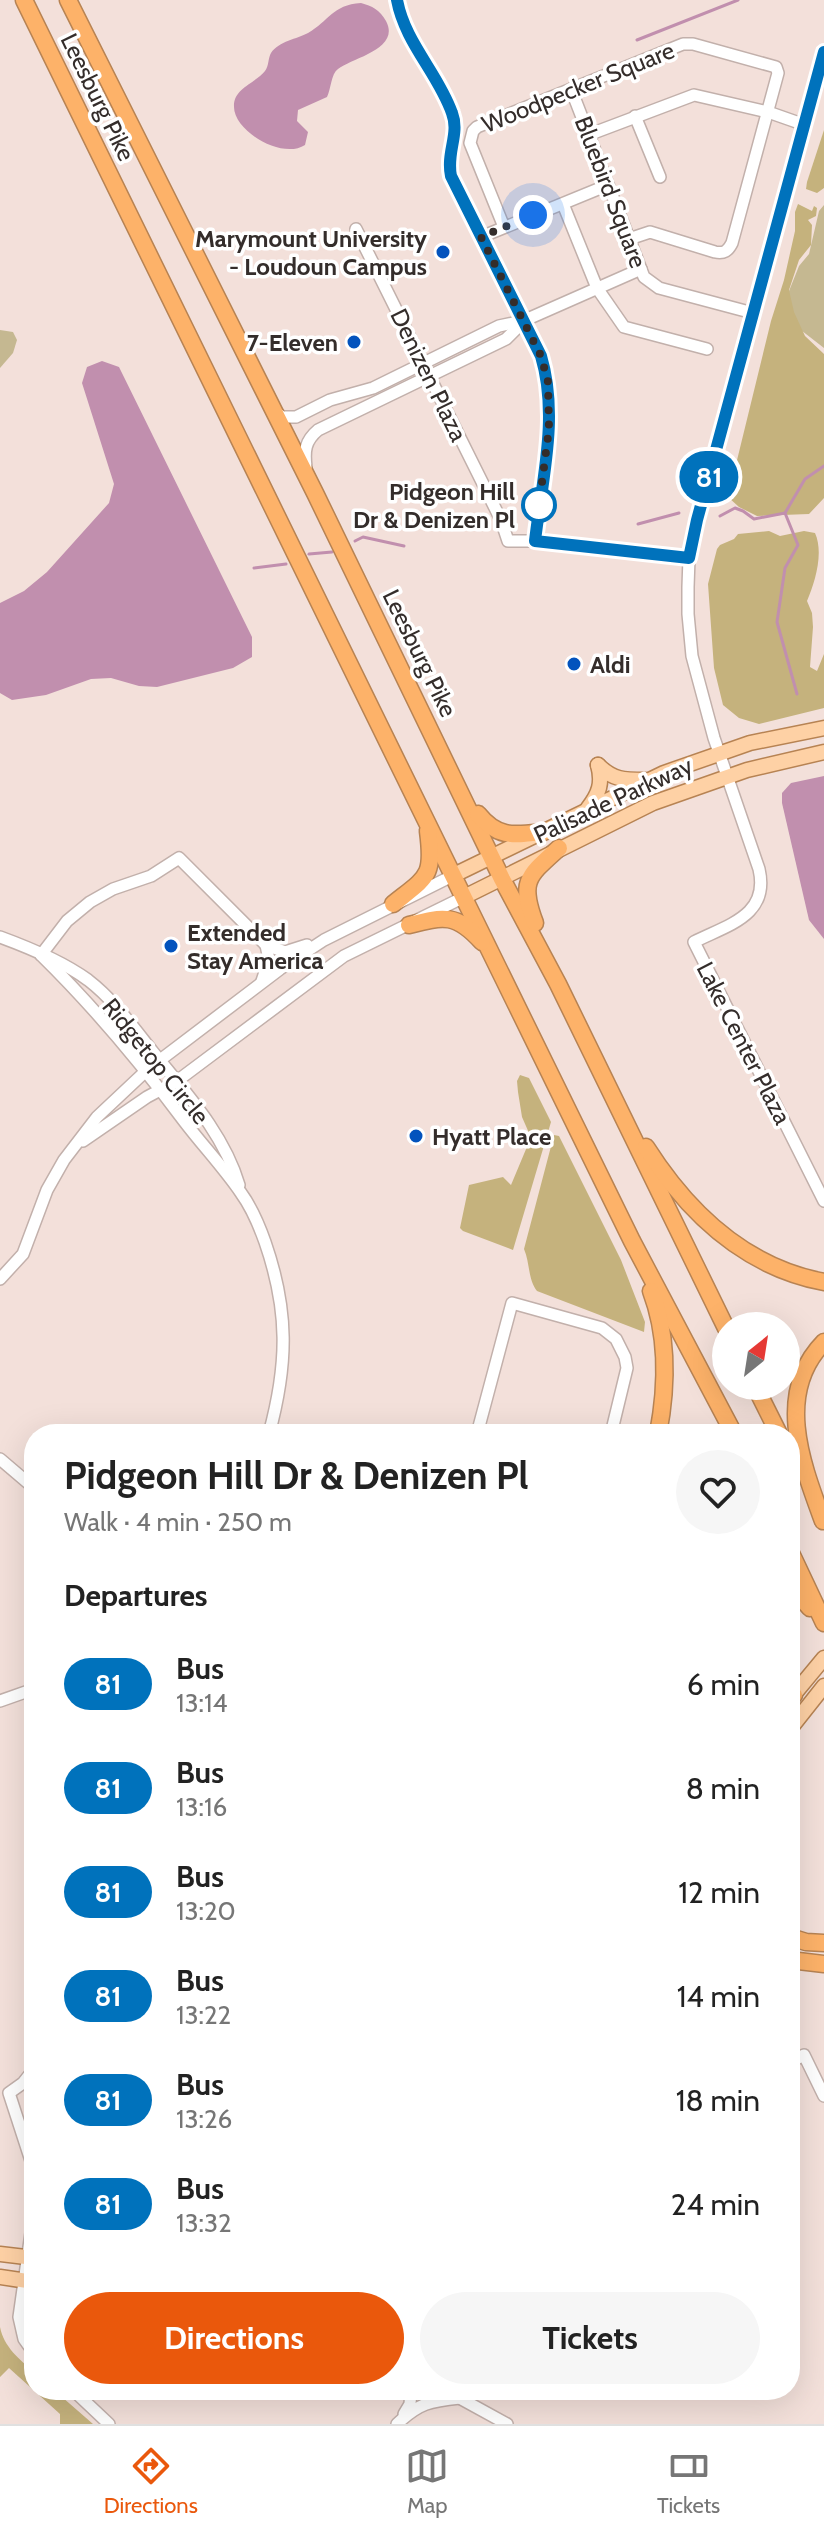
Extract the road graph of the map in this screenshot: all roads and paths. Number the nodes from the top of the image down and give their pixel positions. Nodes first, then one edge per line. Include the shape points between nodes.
1 (24, 0) edge
2 (68, 0) edge
3 (397, 0) edge
4 (824, 52) edge
5 (571, 89) junction
6 (768, 112) junction
7 (635, 116) junction
8 (805, 125) junction
9 (588, 135) junction
10 (660, 177) dead end
11 (608, 185) junction
12 (563, 204) junction
13 (504, 227) junction
14 (356, 229) dead end
15 (481, 237) junction
16 (629, 239) junction
17 (641, 269) junction
18 (597, 288) junction
19 (753, 313) junction
20 (523, 321) junction
21 (707, 349) dead end
22 (423, 363) junction
23 (430, 376) junction
24 (273, 409) junction
25 (315, 493) junction
26 (535, 541) junction
27 (689, 558) junction
28 (824, 728) edge
29 (824, 752) edge
30 (720, 753) junction
31 (728, 776) junction
32 (648, 780) junction
33 (464, 796) junction
34 (587, 810) junction
35 (426, 818) junction
36 (544, 832) junction
37 (559, 848) junction
38 (493, 858) junction
39 (454, 875) junction
40 (502, 879) junction
41 (464, 897) junction
42 (393, 904) junction
43 (409, 925) junction
44 (0, 937) edge
45 (324, 940) junction
46 (266, 945) junction
47 (491, 953) junction
48 (41, 955) junction
49 (558, 984) junction
50 (260, 985) junction
51 (160, 1060) junction
52 (147, 1070) junction
53 (604, 1079) junction
54 (177, 1081) junction
55 (161, 1090) junction
56 (76, 1145) junction
57 (242, 1193) junction
58 (824, 1201) edge
59 (632, 1241) junction
60 (0, 1279) edge
61 (824, 1282) edge
62 (718, 1312) edge
63 (824, 1342) edge
64 (762, 1400) edge
65 (272, 1424) edge
66 (480, 1424) edge
67 (613, 1424) edge
68 (659, 1424) edge
69 (729, 1424) edge
70 (774, 1424) edge
71 (796, 1424) edge
72 (800, 1453) edge
73 (0, 1459) edge
74 (800, 1476) edge
75 (24, 1479) edge
76 (823, 1523) edge
77 (800, 1572) edge
78 (800, 1596) edge
79 (824, 1624) edge
80 (823, 1659) edge
81 (800, 1686) edge
82 (824, 1686) edge
83 (24, 1693) edge
84 (0, 1701) edge
85 (800, 1716) edge
86 (800, 1940) edge
87 (824, 1943) edge
88 (800, 1961) edge
89 (824, 1964) edge
90 (800, 2057) edge
91 (24, 2082) edge
92 (824, 2096) edge
93 (24, 2139) edge
94 (0, 2254) edge
95 (24, 2257) edge
96 (0, 2277) edge
97 (24, 2280) edge
98 (24, 2305) edge
99 (24, 2339) edge
100 (84, 2400) edge
101 (410, 2400) edge
102 (446, 2400) edge
103 (464, 2400) edge
104 (399, 2423) edge
105 (109, 2424) edge
106 (507, 2424) edge

1 - 35 highway, Leesburg Pike
2 - 24 highway, Leesburg Pike
3 - 15 street via 401,21 452,113 451,176
4 - 8 street
5 - 6 street, Woodpecker Square via 688,43 776,67
5 - 9 street, Bluebird Square
5 - 13 street, Woodpecker Square via 473,131 470,143
6 - 7 street via 694,95
6 - 8 street
6 - 16 street, Woodpecker Square via 728,250 715,252 650,232
7 - 9 street
7 - 10 street
8 - 19 street
9 - 11 street, Bluebird Square
11 - 12 street
11 - 16 street, Bluebird Square
12 - 13 street
12 - 18 street
13 - 15 street
14 - 22 street, Denizen Plaza
15 - 20 street
16 - 17 street, Bluebird Square
17 - 18 street
17 - 19 street, Bluebird Square via 655,287
18 - 20 street
18 - 21 street via 624,327
19 - 27 street
20 - 22 street via 499,326
20 - 23 street via 506,339
20 - 26 street via 541,356 550,395
22 - 23 street, Denizen Plaza
22 - 24 street via 296,417 282,417
23 - 25 street via 313,435 305,456
23 - 26 street, Denizen Plaza via 508,541
24 - 25 highway, Leesburg Pike
25 - 33 highway, Leesburg Pike
26 - 27 street
27 - 30 street via 692,656
28 - 30 main road, Palisade Parkway
29 - 31 main road, Palisade Parkway
30 - 31 street
30 - 32 main road, Palisade Parkway
31 - 37 main road, Palisade Parkway via 653,803
31 - 58 street, Lake Center Plaza via 759,869 760,898 749,913 694,942
32 - 34 main road, Palisade Parkway
32 - 34 main road via 620,780 598,765 600,788
33 - 36 highway via 494,829 509,835
33 - 38 highway, Leesburg Pike
34 - 36 main road, Palisade Parkway
35 - 39 highway
35 - 42 highway via 429,870
36 - 38 main road, Palisade Parkway
37 - 40 main road, Palisade Parkway
37 - 49 highway via 535,869 525,894
38 - 39 main road, Palisade Parkway
38 - 40 highway, Leesburg Pike
39 - 41 highway
39 - 42 street
40 - 41 main road, Palisade Parkway
40 - 49 highway, Leesburg Pike
41 - 43 street
41 - 47 highway
42 - 45 street
43 - 47 highway via 454,919
43 - 54 street via 344,956
44 - 48 street, Ridgetop Circle
45 - 46 street via 285,952
45 - 50 street
46 - 48 street via 179,858 90,902
46 - 50 street via 268,965
47 - 59 highway
48 - 51 street, Ridgetop Circle via 63,964 114,1003
48 - 52 street, Ridgetop Circle
49 - 53 highway, Leesburg Pike
50 - 51 street
51 - 52 street
51 - 54 street, Ridgetop Circle
52 - 55 street, Ridgetop Circle
52 - 56 street
53 - 61 highway via 663,1173 702,1219 771,1265
53 - 62 highway, Leesburg Pike
54 - 55 street
54 - 57 street, Ridgetop Circle via 232,1161
55 - 56 street
55 - 57 street, Ridgetop Circle
56 - 60 street via 54,1175 23,1254
57 - 65 street, Ridgetop Circle via 260,1229 281,1299 284,1334
59 - 68 highway via 662,1331
59 - 69 highway
63 - 71 highway via 802,1376
64 - 70 highway
66 - 67 street via 512,1303 602,1328 616,1339 627,1368
72 - 76 highway
73 - 75 street
74 - 76 highway
77 - 79 highway
78 - 79 highway
80 - 81 main road
82 - 85 main road
83 - 84 street
86 - 87 highway
88 - 89 highway
90 - 92 street via 804,2055
91 - 93 street via 9,2093
94 - 95 main road
96 - 97 main road
98 - 99 street
100 - 105 street
101 - 104 street
102 - 104 street via 425,2403
103 - 106 street

